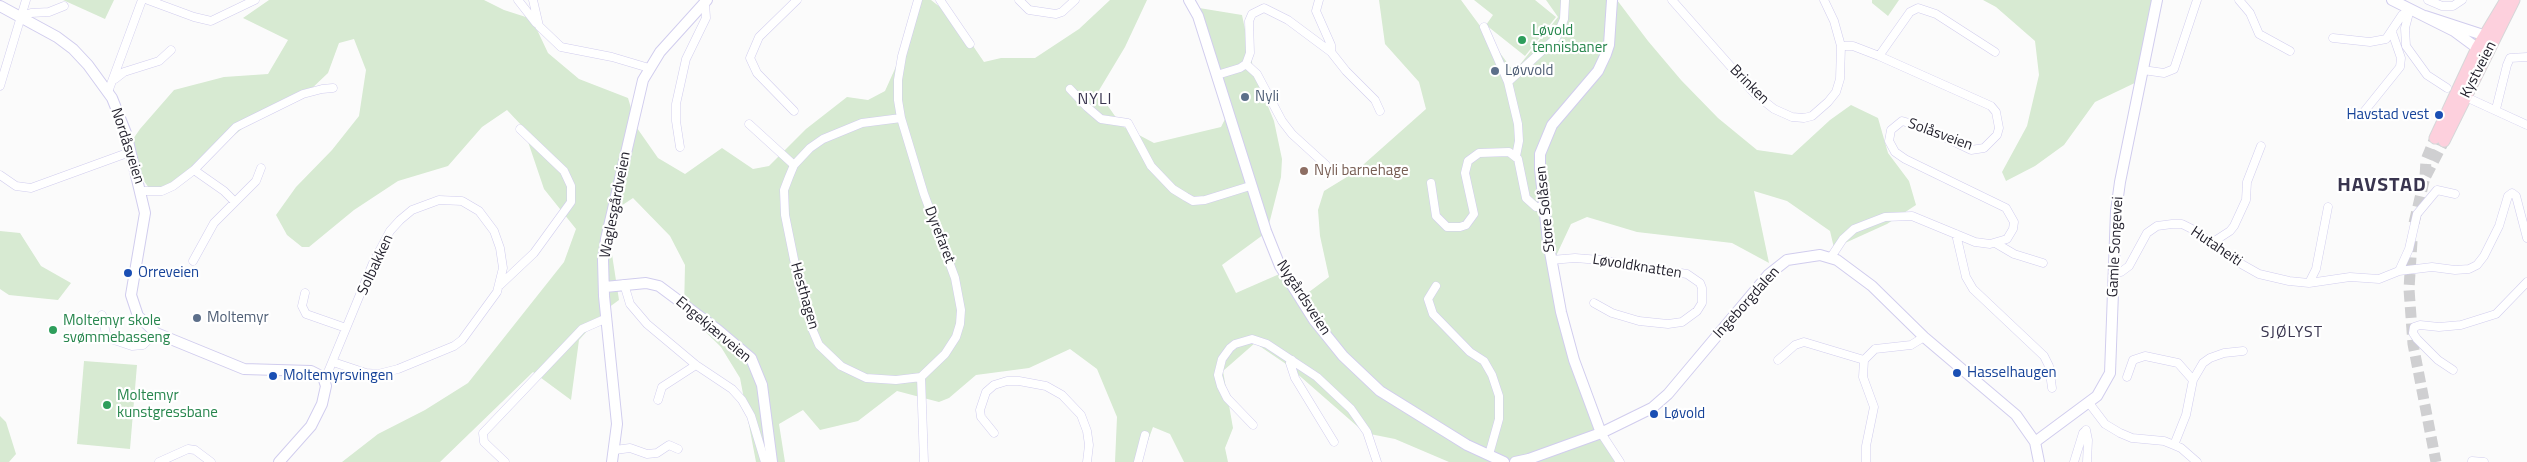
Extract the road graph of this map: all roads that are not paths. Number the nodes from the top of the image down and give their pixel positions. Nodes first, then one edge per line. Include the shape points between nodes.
1 (26, 0) edge
2 (142, 0) edge
3 (148, 0) edge
4 (255, 0) edge
5 (518, 0) edge
6 (533, 0) edge
7 (797, 0) edge
8 (918, 0) edge
9 (940, 0) edge
10 (1019, 0) edge
11 (1075, 0) edge
12 (1188, 0) edge
13 (1267, 0) edge
14 (1318, 0) edge
15 (1565, 0) edge
16 (1612, 0) edge
17 (1672, 0) edge
18 (1824, 0) edge
19 (2157, 0) edge
20 (2197, 0) edge
21 (2239, 0) edge
22 (2392, 0) edge
23 (2428, 0) edge
24 (2462, 0) edge
25 (2506, 0) edge
26 (2514, 0) edge
27 (706, 1) edge
28 (0, 6) edge
29 (64, 6) dead end
30 (1264, 8) junction
31 (2410, 9) junction
32 (21, 16) junction
33 (2425, 16) junction
34 (539, 26) junction
35 (1484, 27) dead end
36 (2392, 32) junction
37 (2484, 36) junction
38 (2332, 38) dead end
39 (970, 44) dead end
40 (1841, 46) junction
41 (2490, 47) junction
42 (2477, 48) junction
43 (171, 50) dead end
44 (2290, 51) dead end
45 (1331, 52) junction
46 (1996, 52) dead end
47 (1879, 56) junction
48 (2527, 57) edge
49 (1246, 64) junction
50 (649, 68) junction
51 (2143, 70) junction
52 (1217, 75) junction
53 (113, 80) junction
54 (1508, 82) junction
55 (0, 86) edge
56 (333, 88) dead end
57 (2447, 88) dead end
58 (1070, 89) dead end
59 (108, 92) junction
60 (2468, 98) dead end
61 (2496, 109) junction
62 (1380, 110) dead end
63 (794, 111) dead end
64 (2363, 112) dead end
65 (901, 118) junction
66 (750, 124) dead end
67 (2527, 125) edge
68 (520, 129) dead end
69 (2261, 146) dead end
70 (680, 147) dead end
71 (130, 152) junction
72 (1516, 156) junction
73 (794, 165) junction
74 (1326, 165) dead end
75 (261, 168) dead end
76 (194, 170) junction
77 (0, 175) edge
78 (1431, 183) dead end
79 (1250, 186) junction
80 (142, 191) junction
81 (2455, 194) dead end
82 (235, 202) junction
83 (1543, 207) junction
84 (2328, 207) dead end
85 (1956, 234) junction
86 (2527, 238) edge
87 (1997, 244) junction
88 (2210, 244) junction
89 (1831, 257) junction
90 (1551, 260) junction
91 (192, 261) dead end
92 (2043, 263) dead end
93 (2398, 271) junction
94 (2115, 272) junction
95 (2527, 282) edge
96 (2310, 283) junction
97 (624, 284) junction
98 (500, 285) junction
99 (605, 286) junction
100 (1436, 286) dead end
101 (305, 293) dead end
102 (1594, 303) dead end
103 (102, 315) dead end
104 (607, 318) junction
105 (346, 328) junction
106 (156, 332) junction
107 (1924, 337) junction
108 (2244, 351) dead end
109 (1292, 360) junction
110 (1778, 360) dead end
111 (1864, 360) junction
112 (333, 362) junction
113 (696, 365) junction
114 (2453, 370) dead end
115 (323, 377) junction
116 (921, 377) junction
117 (2127, 377) dead end
118 (2193, 380) junction
119 (2052, 388) dead end
120 (658, 400) dead end
121 (2088, 403) junction
122 (1253, 425) dead end
123 (994, 433) dead end
124 (1601, 433) junction
125 (1145, 435) dead end
126 (1334, 442) dead end
127 (2035, 442) junction
128 (2174, 445) junction
129 (678, 449) dead end
130 (615, 450) junction
131 (1486, 454) junction
132 (2472, 461) edge
133 (158, 462) edge
134 (211, 462) edge
135 (279, 462) edge
136 (505, 462) edge
137 (612, 462) edge
138 (765, 462) edge
139 (772, 462) edge
140 (924, 462) edge
141 (1087, 462) edge
142 (1138, 462) edge
143 (1377, 462) edge
144 (1502, 462) edge
145 (1515, 462) edge
146 (1620, 462) edge
147 (1866, 462) edge
148 (2039, 462) edge
149 (2074, 462) edge
150 (2088, 462) edge
151 (2197, 462) edge
152 (2484, 462) edge

1 - 32 street
2 - 53 street
3 - 4 street via 212,21
5 - 34 street
6 - 34 street
7 - 63 street via 759,37 750,58 757,73
8 - 65 street, Dyrefaret via 898,80
9 - 39 street
10 - 11 street via 1029,10 1056,14
12 - 52 main road, Nygårdsveien via 1198,16
13 - 30 street
14 - 45 street via 1316,11
15 - 54 street via 1560,32
16 - 83 main road, Store Solåsen via 1609,45 1598,70 1552,125 1544,140 1540,169
17 - 40 street, Brinken via 1755,94 1774,109 1792,117 1812,116 1836,92 1840,79
18 - 40 street, Brinken
19 - 51 main road, Gamle Songevei
20 - 51 street via 2174,69 2164,73
21 - 44 street via 2250,13 2259,34
22 - 31 main road
23 - 24 street via 2442,6 2453,6
25 - 37 main road, Kystveien
26 - 41 main road, Kystveien
27 - 50 main road, Waglesgårdveien
27 - 70 street, Waglesgårdveien via 706,18 686,59 676,104
28 - 32 main road, Nordåsveien
29 - 32 street
30 - 45 street via 1288,20
30 - 49 street via 1252,14 1249,21 1250,53
31 - 33 main road
31 - 36 street via 2402,15
31 - 57 street, Kystveien via 2405,28 2406,46 2426,75
32 - 55 street
32 - 59 main road, Nordåsveien via 72,49
33 - 37 main road
33 - 42 main road
34 - 50 street via 561,47
35 - 54 street
36 - 38 street via 2386,39 2370,42
36 - 64 street via 2401,58 2400,66
37 - 41 main road
37 - 42 main road, Kystveien
40 - 47 street, Solåsveien via 1853,46
41 - 42 main road
41 - 42 main road, Kystveien via 2439,139
43 - 53 street via 159,61 124,72
45 - 62 street via 1376,100
46 - 47 street via 1936,14 1918,8 1910,12
47 - 87 street, Solåsveien via 1984,102 1996,112 1999,122 1997,135 1989,145 1978,150 1902,121 1891,130 1889,141 1895,152 1905,159 2006,208 2012,216 2013,229 2007,239
48 - 61 street via 2512,58 2506,65
49 - 52 street
49 - 74 street via 1258,74 1287,128
50 - 99 main road, Waglesgårdveien via 643,80 606,239 602,260
51 - 94 main road, Gamle Songevei via 2120,182
52 - 79 main road, Nygårdsveien
53 - 59 street
54 - 72 street via 1520,142
56 - 76 street via 303,94 236,128
58 - 79 street via 1101,119 1128,123 1151,166 1186,198 1205,200
59 - 71 main road, Nordåsveien via 121,120
60 - 61 street, Kystveien
61 - 67 street, Kystveien
65 - 73 street, Hesthagen via 862,123 845,129 810,148
65 - 116 street, Dyrefaret via 924,194 955,278 961,310 956,337 945,354
66 - 73 street
68 - 98 street, Solbakken via 564,170 571,186 571,202 534,253
69 - 88 street via 2247,182 2246,200 2234,226
71 - 77 street via 31,188 16,186
71 - 80 main road, Nordåsveien
72 - 78 street via 1494,151 1479,153 1468,161 1464,173 1474,214 1466,225 1460,227 1447,227 1436,216
72 - 83 street via 1526,198 1536,207
73 - 116 street, Hesthagen via 784,190 785,215 799,284 819,345 841,366 866,378 896,380
75 - 82 street via 256,181
76 - 80 street via 162,192
76 - 82 street
79 - 131 main road, Nygårdsveien via 1280,266 1314,320 1343,356 1380,391
80 - 106 main road, Nordåsveien via 145,213 131,295 134,309
81 - 93 street via 2438,190 2417,214 2409,249
82 - 91 street via 214,223
83 - 90 main road, Store Solåsen
84 - 96 street via 2316,270
85 - 87 street via 1975,242
85 - 89 street via 1912,216 1885,217 1854,230 1843,239
85 - 119 street via 1972,289 2044,356
86 - 93 street, Hutaheiti via 2516,196 2512,193 2508,196 2499,226 2477,265 2462,270 2426,267
87 - 92 street via 2014,254
88 - 94 street, Hutaheiti via 2182,224 2157,226 2147,234 2125,270
88 - 96 street, Hutaheiti via 2259,274
89 - 107 main road, Ingeborgdalen via 1872,286
89 - 124 main road, Ingeborgdalen via 1820,255 1787,260 1773,271 1668,394 1634,419
90 - 102 street, Løvoldknatten via 1600,260 1687,274 1702,288 1702,303 1697,311 1682,322 1668,324 1639,321 1612,313
90 - 124 main road, Store Solåsen via 1567,334
93 - 96 street, Hutaheiti via 2379,279 2350,277
94 - 121 main road, Gamle Songevei via 2110,373 2103,389
95 - 114 street via 2496,314 2461,325 2414,327 2417,339
97 - 99 main road, Engekjærveien
97 - 113 street via 630,304 640,317
97 - 139 main road, Engekjærveien via 659,286 751,358 762,385
98 - 105 street, Solbakken via 503,268 500,248 487,219 462,201 439,200 412,210 390,231
98 - 112 street, Solbakken via 471,331 454,346 398,370 378,374
99 - 104 main road, Waglesgårdveien
100 - 131 street via 1428,299 1433,314 1470,352 1484,361 1499,396 1499,419 1490,451
101 - 105 street via 302,306 306,314
103 - 106 street via 106,334 132,346 143,345
104 - 130 main road, Waglesgårdveien via 616,401
104 - 136 street via 582,329 483,433 484,442
105 - 112 street, Solbakken
106 - 115 main road via 244,369 311,371
107 - 111 street via 1911,344 1875,349
107 - 127 main road, Ingeborgdalen via 2016,415
108 - 118 street via 2210,358
109 - 122 street via 1267,344 1252,339 1235,344 1222,359 1218,375 1221,386 1227,398
109 - 126 street via 1290,363 1296,378
109 - 143 street via 1317,377 1351,409 1367,432
110 - 111 street via 1804,342
111 - 147 street via 1863,377 1874,407
112 - 115 street, Solbakken
113 - 120 street via 662,387
113 - 138 street via 726,384 742,400 751,416
115 - 135 main road via 326,386 322,404 299,441
116 - 140 street
117 - 118 street via 2133,360 2146,356 2178,363
118 - 128 street via 2186,415
121 - 127 main road, Gamle Songevei
121 - 128 street via 2105,424 2120,433
123 - 141 street via 981,417 986,392 1007,380 1046,386 1062,395 1081,415 1089,446
124 - 145 main road, Ingeborgdalen
124 - 146 street
125 - 142 street
127 - 148 main road
128 - 151 street
129 - 130 street via 669,445 657,453 648,454 630,448
130 - 137 main road, Waglesgårdveien
131 - 144 main road, Nygårdsveien
132 - 152 street
133 - 134 street via 188,448
149 - 150 street via 2084,430 2088,432

